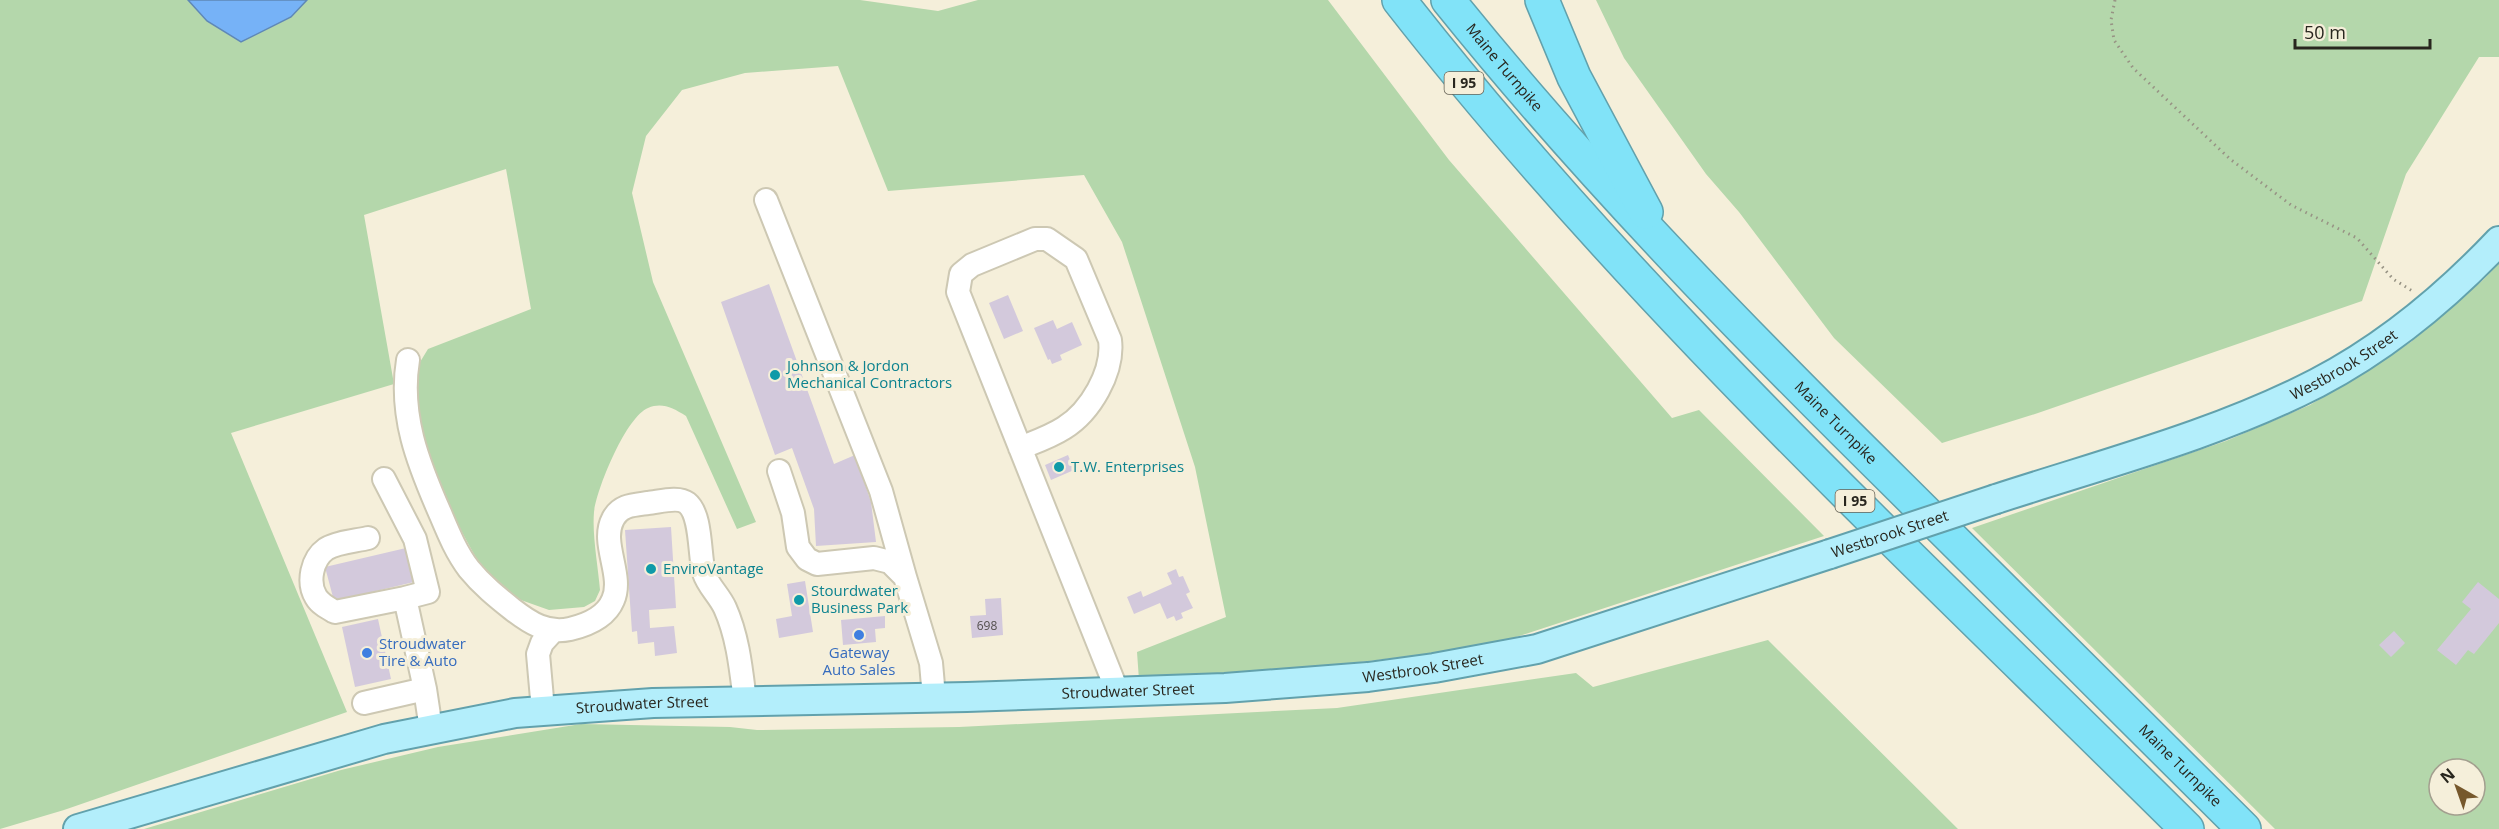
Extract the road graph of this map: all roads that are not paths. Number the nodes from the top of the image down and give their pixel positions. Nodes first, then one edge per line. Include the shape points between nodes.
1 (1399, 0) edge
2 (1448, 0) edge
3 (1542, 0) edge
4 (766, 200) dead end
5 (2499, 241) edge
6 (1666, 251) junction
7 (408, 360) dead end
8 (1020, 448) junction
9 (779, 471) dead end
10 (384, 478) dead end
11 (368, 538) dead end
12 (905, 577) junction
13 (405, 597) junction
14 (553, 631) junction
15 (1225, 688) joint
16 (425, 689) junction
17 (1118, 693) junction
18 (934, 697) junction
19 (745, 701) junction
20 (364, 703) dead end
21 (543, 710) junction
22 (430, 729) junction
23 (78, 829) edge
24 (2187, 829) edge
25 (2244, 829) edge

1 - 24 highway, I 95 via 1461,79 1557,189 1752,399
2 - 6 highway, Maine Turnpike / I 95
3 - 6 highway via 1574,77
4 - 12 lane via 881,491
5 - 15 main road, Westbrook Street, bridge via 2433,303 2363,354 2318,382 2206,431 1537,649 1368,677
6 - 25 highway, Maine Turnpike / I 95
7 - 14 lane via 404,384 406,416 419,464 454,546 489,591 540,628
8 - 8 lane via 958,284 961,274 972,265 1035,239 1047,239 1076,259 1112,349 1102,381 1090,402 1066,427
8 - 17 lane
9 - 12 lane via 793,513 798,547 807,559 817,564 874,558 890,562
10 - 13 lane via 415,539 428,592
11 - 13 lane via 327,548 317,559 312,572 316,598 335,612
12 - 18 lane via 931,663
13 - 16 lane
14 - 19 lane via 592,621 605,613 613,600 616,591 609,533 611,521 619,511 626,506 686,502 696,519 704,573 725,607 734,634
14 - 21 lane via 538,654
15 - 17 main road, Stroudwater Street
16 - 20 lane
16 - 22 lane
17 - 18 main road, Stroudwater Street
18 - 19 main road, Stroudwater Street
19 - 21 main road, Stroudwater Street
21 - 22 main road, Stroudwater Street
22 - 23 main road, Stroudwater Street via 320,756

